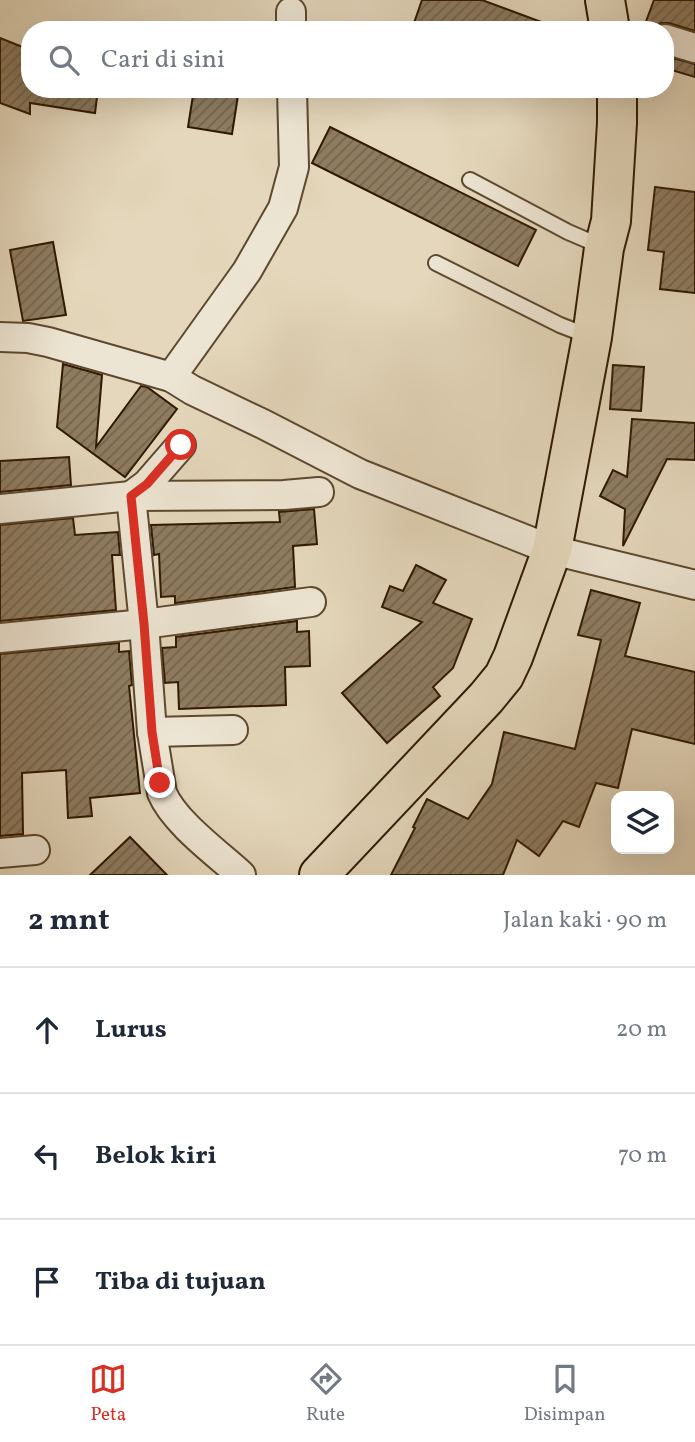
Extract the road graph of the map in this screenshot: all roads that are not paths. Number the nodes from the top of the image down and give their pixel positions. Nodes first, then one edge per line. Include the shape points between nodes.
1 (674, 42) edge
2 (695, 48) edge
3 (292, 98) edge
4 (617, 98) edge
5 (470, 180) dead end
6 (604, 247) junction
7 (436, 263) dead end
8 (0, 337) edge
9 (592, 337) junction
10 (171, 377) junction
11 (181, 445) dead end
12 (319, 492) dead end
13 (131, 496) junction
14 (0, 509) edge
15 (552, 550) junction
16 (695, 585) edge
17 (311, 602) dead end
18 (144, 624) junction
19 (0, 638) edge
20 (233, 730) dead end
21 (152, 732) junction
22 (35, 850) dead end
23 (0, 853) edge
24 (241, 875) edge
25 (319, 875) edge

1 - 2 street
3 - 10 street via 294,167 283,208 247,271
4 - 6 main road via 611,221
5 - 6 lane via 568,233
6 - 9 main road
7 - 9 lane
8 - 10 street via 48,342
9 - 15 main road
10 - 15 street via 360,474
11 - 13 street
12 - 13 street
13 - 14 street
13 - 18 street
15 - 16 street
15 - 25 main road via 504,676
17 - 18 street
18 - 19 street
18 - 21 street
20 - 21 street
21 - 24 street via 166,802
22 - 23 street

